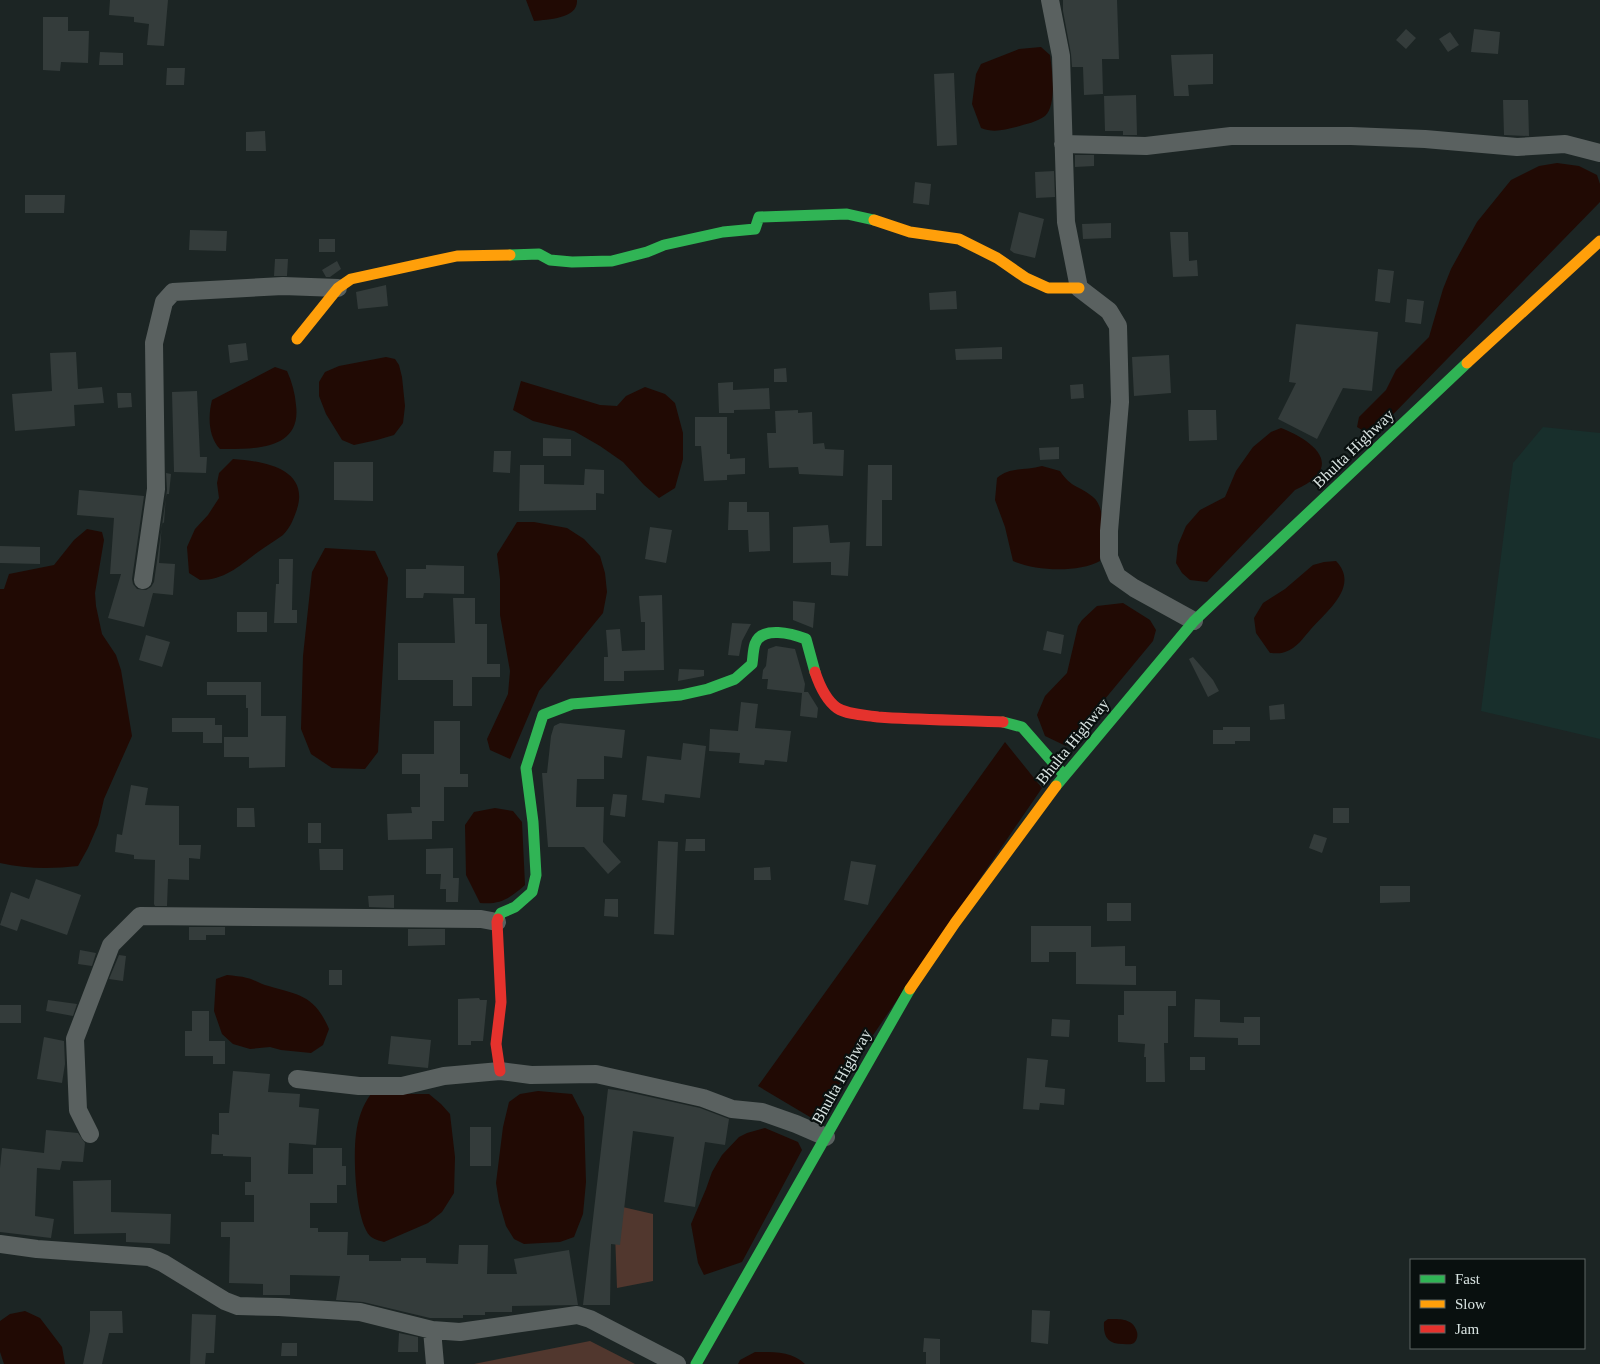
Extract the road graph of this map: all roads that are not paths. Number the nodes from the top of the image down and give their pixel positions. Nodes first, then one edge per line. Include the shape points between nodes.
1 (1050, 0) edge
2 (1064, 144) junction
3 (1600, 153) edge
4 (1600, 241) edge
5 (338, 288) junction
6 (1080, 288) junction
7 (297, 339) dead end
8 (142, 580) dead end
9 (1194, 621) junction
10 (1064, 775) junction
11 (497, 922) junction
12 (500, 1072) junction
13 (296, 1079) dead end
14 (90, 1134) dead end
15 (826, 1137) junction
16 (0, 1244) edge
17 (432, 1330) junction
18 (435, 1364) edge
19 (677, 1364) edge
20 (696, 1364) edge

1 - 2 street via 1061,56
2 - 3 street via 1146,146 1231,136 1351,136 1425,138 1517,147 1565,144
2 - 6 street via 1066,222
4 - 9 main road, Bhulta Highway
5 - 6 main road via 350,279 457,256 539,254 550,260 612,261 664,245 754,229 759,217 847,214 867,217 910,232 959,239 1048,288
5 - 7 main road
5 - 8 street via 284,286 173,292 164,302 154,342 156,489
6 - 9 street via 1109,311 1118,326 1120,402 1109,557 1117,576
9 - 10 main road, Bhulta Highway
10 - 11 main road via 1022,727 1007,722 874,717 843,712 820,686 806,639 774,632 760,637 755,643 752,664 735,679 708,689 681,695 572,704 543,715 526,768 536,875 532,892 515,907 501,913
10 - 15 main road, Bhulta Highway via 902,1001
11 - 12 main road via 501,1002 496,1044
11 - 14 street via 481,919 140,916 111,945 75,1040 78,1110
12 - 13 street via 444,1076 402,1086 359,1086
12 - 15 street via 596,1074 703,1098 732,1108 762,1112
15 - 20 main road, Bhulta Highway
16 - 17 street via 149,1257 238,1306 360,1312
17 - 18 street
17 - 19 street via 460,1332 577,1315

